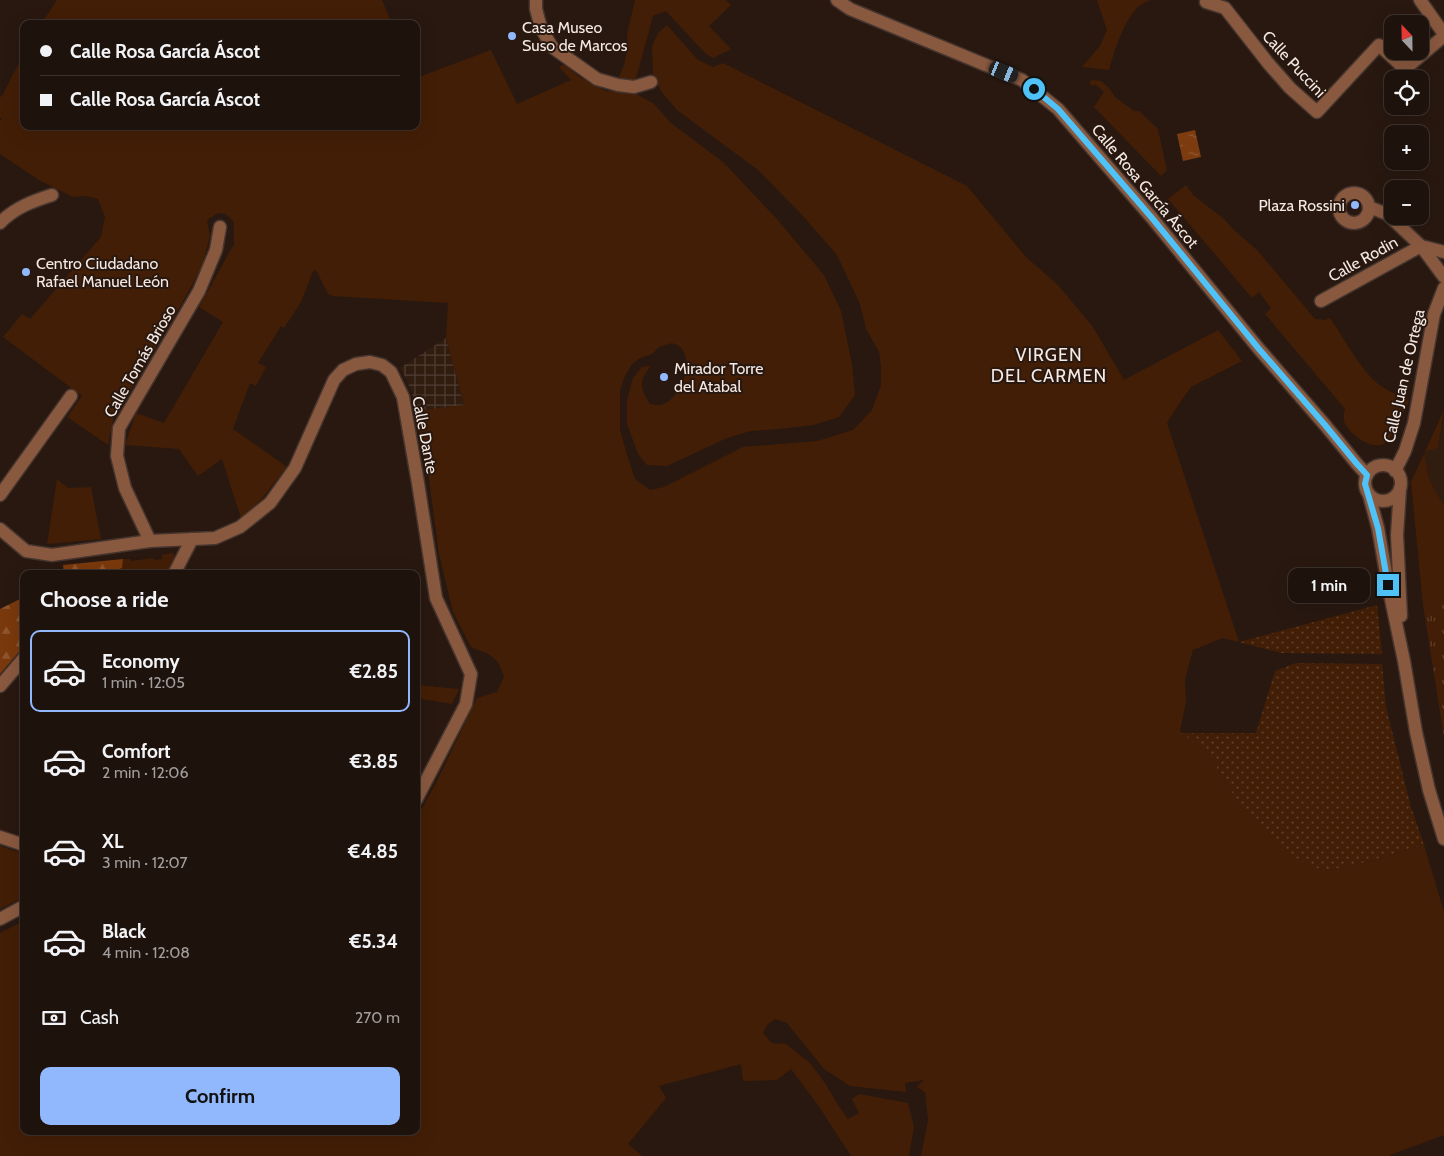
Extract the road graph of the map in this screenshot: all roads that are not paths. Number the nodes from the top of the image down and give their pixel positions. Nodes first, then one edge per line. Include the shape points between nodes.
1 (837, 0) edge
2 (1420, 0) edge
3 (1206, 2) dead end
4 (539, 3) edge
5 (1444, 35) edge
6 (651, 82) dead end
7 (52, 195) dead end
8 (1369, 207) dead end
9 (0, 223) edge
10 (220, 227) dead end
11 (1420, 246) junction
12 (1444, 252) edge
13 (1444, 277) edge
14 (1444, 288) edge
15 (1321, 301) dead end
16 (71, 396) dead end
17 (1395, 471) junction
18 (1367, 475) junction
19 (1400, 489) junction
20 (0, 495) edge
21 (1369, 495) junction
22 (1398, 520) junction
23 (1378, 528) junction
24 (0, 529) edge
25 (192, 539) junction
26 (150, 541) junction
27 (176, 570) edge
28 (1404, 661) junction
29 (20, 663) edge
30 (0, 686) edge
31 (420, 792) edge
32 (0, 837) edge
33 (1444, 839) edge
34 (20, 844) edge
35 (20, 908) edge
36 (0, 919) edge

1 - 18 street, Calle Rosa García Áscot via 850,9 1022,80 1058,109
2 - 5 street
3 - 5 street, Calle Puccini via 1225,8 1290,88 1318,112 1379,45 1405,69
4 - 6 street via 540,28 552,48 597,79 634,87
7 - 9 street via 29,203
8 - 11 street via 1387,214
10 - 26 street, Calle Tomás Brioso via 216,250 200,291 119,428 116,456 125,488
11 - 12 street
11 - 13 street
11 - 15 street, Calle Rodin
14 - 17 street, Calle Juan de Ortega via 1434,314 1414,423
16 - 20 street
17 - 18 street via 1391,467 1379,466
17 - 19 street via 1401,483
18 - 21 street via 1365,484
19 - 21 street via 1385,501
19 - 22 street
21 - 23 street
22 - 23 street
22 - 28 street
23 - 28 street
24 - 26 street, Calle Dante via 26,552 52,555
25 - 26 street, Calle Dante
25 - 27 street
25 - 31 street, Calle Dante via 215,538 240,527 270,503 295,468 334,380 344,370 370,362 391,372 403,397 436,598 470,674 466,704
28 - 33 street via 1416,732
29 - 30 street
32 - 34 street
35 - 36 street

